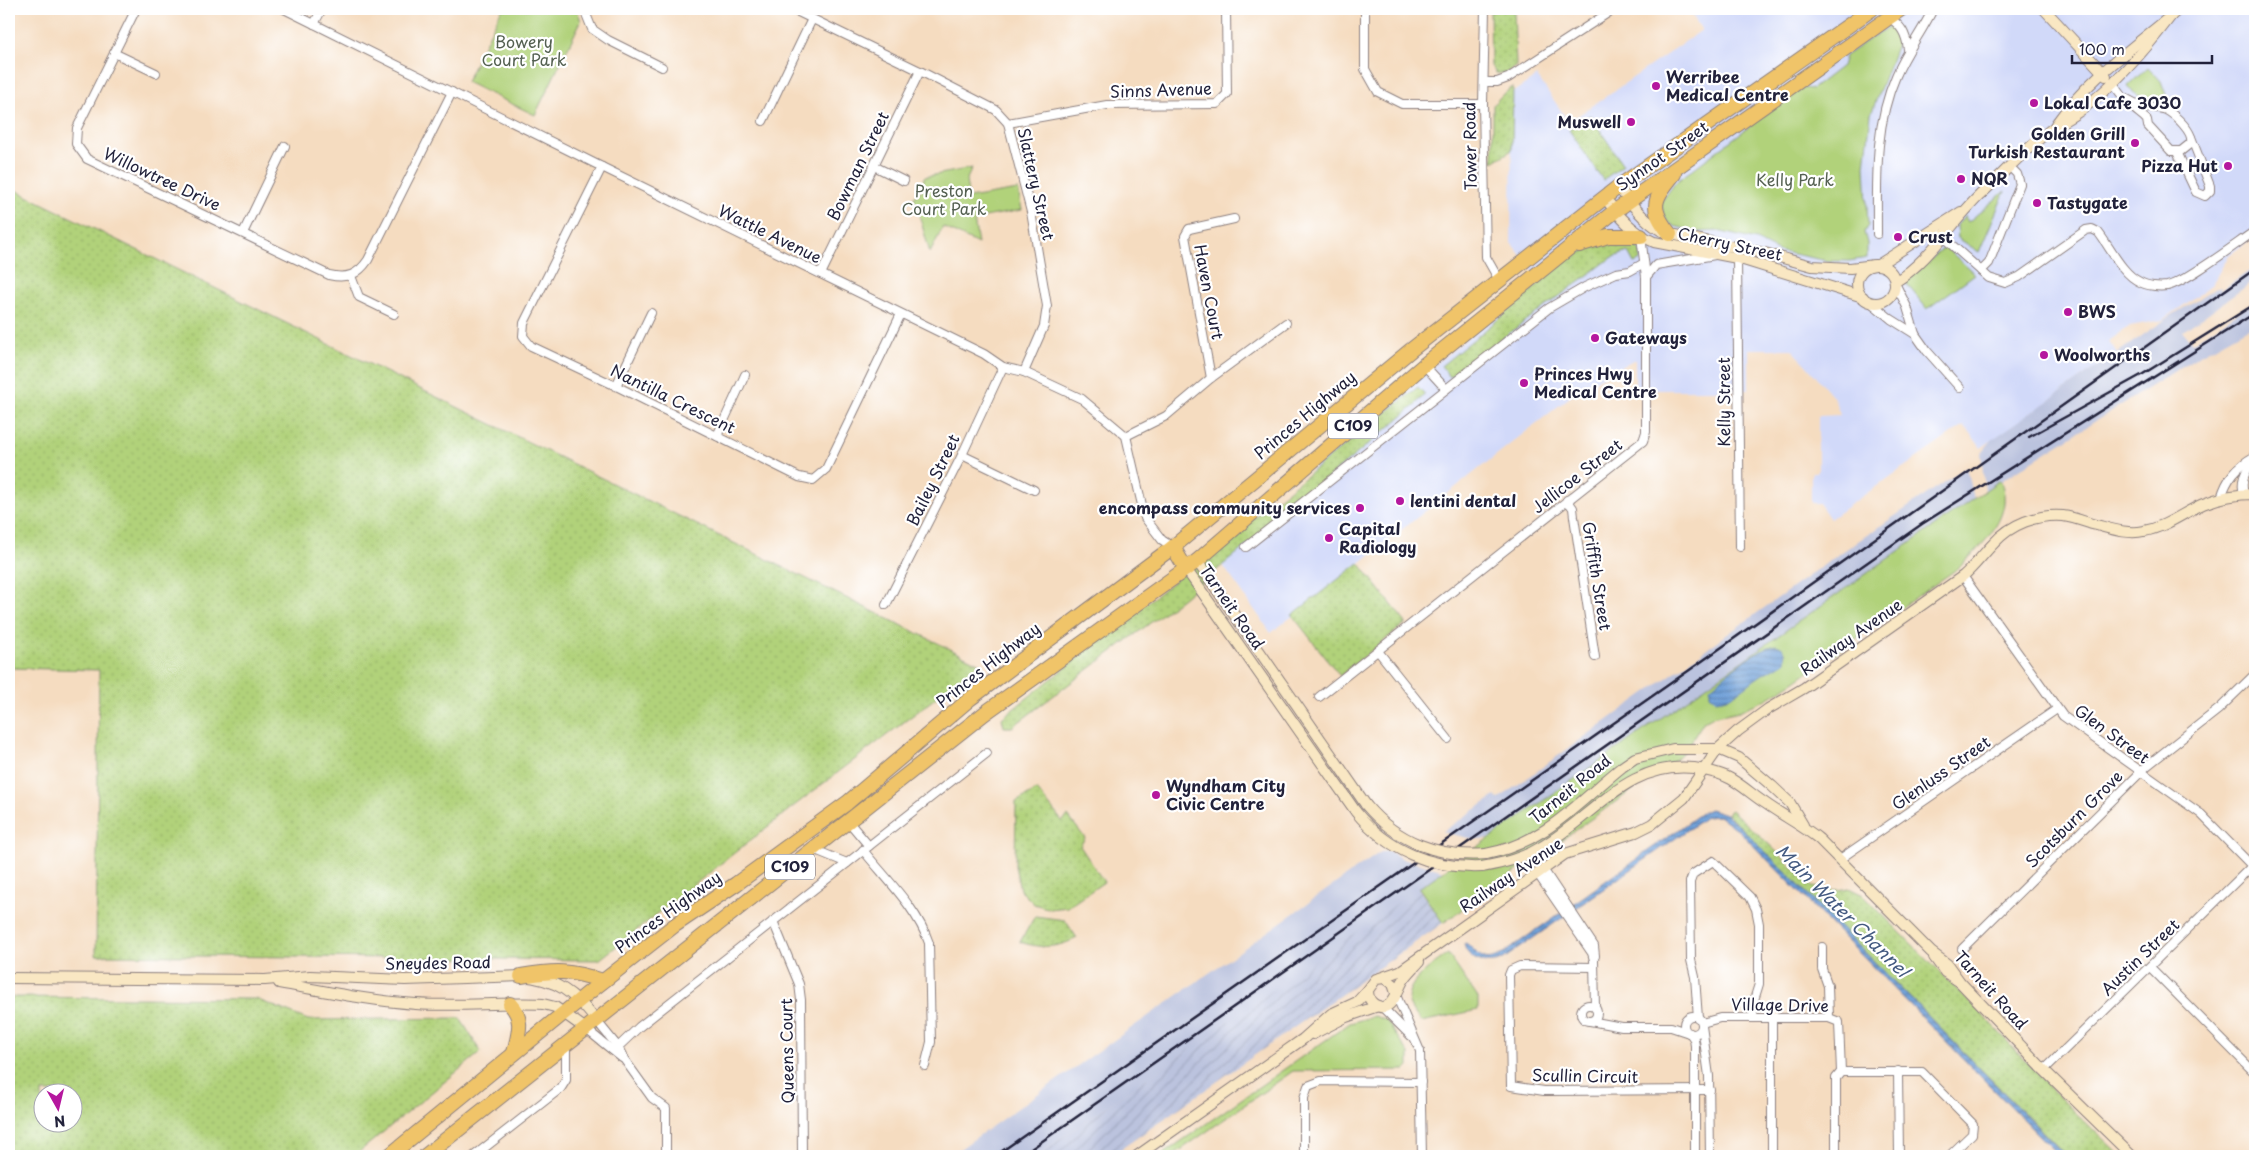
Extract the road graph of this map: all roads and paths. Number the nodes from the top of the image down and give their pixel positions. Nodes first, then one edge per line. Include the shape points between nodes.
1 (136, 9) edge
2 (284, 9) edge
3 (322, 9) edge
4 (584, 9) edge
5 (792, 9) edge
6 (1226, 9) edge
7 (1365, 9) edge
8 (1485, 9) edge
9 (1612, 9) edge
10 (1872, 9) edge
11 (1901, 9) edge
12 (1933, 9) edge
13 (2044, 9) edge
14 (2174, 12) edge
15 (1889, 17) junction
16 (812, 19) junction
17 (314, 24) junction
18 (1908, 49) junction
19 (114, 53) junction
20 (662, 67) dead end
21 (920, 71) junction
22 (2102, 72) junction
23 (156, 73) dead end
24 (1484, 82) junction
25 (2112, 82) junction
26 (1760, 88) junction
27 (452, 92) junction
28 (2125, 98) junction
29 (1770, 101) junction
30 (1483, 104) junction
31 (2160, 108) junction
32 (2147, 120) junction
33 (763, 121) dead end
34 (1008, 124) junction
35 (2053, 129) junction
36 (2192, 137) junction
37 (284, 146) dead end
38 (2177, 152) junction
39 (1682, 163) junction
40 (874, 166) junction
41 (602, 167) junction
42 (2010, 167) junction
43 (904, 181) dead end
44 (1618, 187) junction
45 (1605, 198) junction
46 (1629, 201) junction
47 (1967, 208) junction
48 (1615, 211) junction
49 (1234, 219) dead end
50 (1934, 229) junction
51 (2255, 231) edge
52 (243, 232) junction
53 (1670, 234) junction
54 (1877, 234) dead end
55 (1641, 236) junction
56 (1944, 238) junction
57 (1567, 250) junction
58 (1719, 254) junction
59 (1737, 258) junction
60 (1644, 262) junction
61 (1876, 265) junction
62 (1630, 271) junction
63 (1981, 271) junction
64 (821, 274) junction
65 (351, 276) junction
66 (1646, 277) junction
67 (1499, 280) junction
68 (1895, 282) junction
69 (1866, 299) junction
70 (651, 313) dead end
71 (394, 314) dead end
72 (901, 314) junction
73 (1286, 322) dead end
74 (1915, 334) junction
75 (1411, 350) junction
76 (1424, 365) junction
77 (1003, 367) junction
78 (1024, 372) junction
79 (746, 375) dead end
80 (1211, 378) junction
81 (616, 386) junction
82 (1960, 388) dead end
83 (1446, 389) junction
84 (717, 436) junction
85 (1126, 436) junction
86 (962, 456) junction
87 (2255, 456) edge
88 (2255, 460) edge
89 (1034, 490) dead end
90 (2244, 494) junction
91 (2255, 494) edge
92 (2221, 498) junction
93 (1567, 500) junction
94 (1174, 547) junction
95 (1246, 547) dead end
96 (1740, 547) dead end
97 (1191, 565) junction
98 (1963, 576) junction
99 (886, 606) dead end
100 (1378, 651) junction
101 (1595, 657) dead end
102 (2255, 674) edge
103 (1319, 696) dead end
104 (972, 698) junction
105 (2057, 709) junction
106 (985, 712) junction
107 (1448, 739) dead end
108 (1718, 749) junction
109 (987, 753) dead end
110 (1703, 769) junction
111 (2141, 772) junction
112 (848, 821) junction
113 (820, 822) junction
114 (1804, 826) junction
115 (866, 848) junction
116 (813, 849) junction
117 (1840, 859) junction
118 (847, 863) junction
119 (2254, 866) edge
120 (1540, 871) junction
121 (773, 921) junction
122 (1433, 946) junction
123 (1822, 947) dead end
124 (1962, 949) dead end
125 (1594, 963) junction
126 (2150, 966) junction
127 (521, 976) junction
128 (9, 978) edge
129 (1380, 978) junction
130 (265, 980) junction
131 (604, 981) junction
132 (1594, 984) junction
133 (1368, 990) junction
134 (1396, 994) junction
135 (579, 999) junction
136 (510, 1004) junction
137 (1586, 1005) junction
138 (1380, 1007) junction
139 (1596, 1010) junction
140 (563, 1012) junction
141 (1753, 1018) junction
142 (1772, 1018) junction
143 (1829, 1018) junction
144 (1696, 1020) junction
145 (1590, 1021) junction
146 (591, 1024) junction
147 (1610, 1025) junction
148 (1671, 1027) junction
149 (1690, 1033) junction
150 (1303, 1039) junction
151 (1416, 1041) junction
152 (566, 1044) junction
153 (618, 1047) junction
154 (514, 1053) junction
155 (624, 1059) junction
156 (925, 1066) dead end
157 (2044, 1070) junction
158 (1898, 1071) junction
159 (1841, 1072) junction
160 (2255, 1073) edge
161 (1421, 1082) junction
162 (1695, 1090) junction
163 (1710, 1090) junction
164 (1421, 1154) edge
165 (389, 1156) edge
166 (425, 1156) edge
167 (474, 1156) edge
168 (666, 1156) edge
169 (802, 1156) edge
170 (1137, 1156) edge
171 (1304, 1156) edge
172 (1695, 1156) edge
173 (1710, 1156) edge
174 (1772, 1156) edge
175 (1836, 1156) edge
176 (1899, 1156) edge
177 (1949, 1156) edge
178 (2132, 1156) edge

1 - 19 street, Willowtree Drive
2 - 17 street, Wattle Avenue
3 - 17 street
4 - 20 street via 592,29
5 - 16 street, Slattery Street
6 - 34 street, Sinns Avenue via 1227,94 1217,104 1107,105
7 - 30 street via 1365,69 1378,92 1402,104
8 - 24 street, Tower Road
9 - 24 street via 1508,78
10 - 26 highway, Synnot Street / C109
11 - 15 highway, Synnot Street / C109
12 - 18 street
13 - 22 main road
14 - 22 main road
14 - 25 main road via 2147,47
15 - 18 street via 1901,27
15 - 29 highway, Synnot Street / C109
16 - 21 street, Slattery Street
16 - 33 street
17 - 27 street, Wattle Avenue
18 - 54 street via 1884,107 1878,153
19 - 23 street
19 - 52 street, Willowtree Drive via 76,128 76,144 87,159
21 - 34 street, Slattery Street via 996,110
21 - 40 street, Bowman Street
22 - 25 main road
22 - 35 main road via 2071,104
24 - 30 street, Tower Road
25 - 28 street
25 - 35 main road via 2086,106
26 - 29 highway
26 - 44 highway, Synnot Street / C109
27 - 41 street, Wattle Avenue
27 - 65 street via 368,260 360,271
28 - 31 street via 2141,106
28 - 32 street
29 - 39 highway, Synnot Street / C109
30 - 67 street, Tower Road via 1486,257
31 - 32 street
31 - 36 street via 2169,112
32 - 38 street via 2148,126 2167,147
34 - 78 street, Slattery Street via 1031,212 1047,306 1044,326
35 - 42 main road
36 - 38 street via 2190,143
36 - 38 street via 2210,186 2210,192 2205,196 2196,192
37 - 52 street
39 - 46 highway, Synnot Street / C109
39 - 53 highway via 1658,196 1655,209
40 - 43 street
40 - 64 street, Bowman Street
41 - 64 street, Wattle Avenue
41 - 81 street, Nantilla Crescent via 524,323 523,336 531,346
42 - 47 main road
42 - 63 street via 2020,184 1989,263
44 - 45 highway, Synnot Street / C109
44 - 46 main road, Cherry Street
45 - 48 main road, Cherry Street
45 - 67 highway, Princes Highway / C109
46 - 48 highway, Synnot Street / C109
46 - 53 main road, Cherry Street via 1654,228
47 - 50 main road
47 - 56 main road
48 - 55 main road, Cherry Street
48 - 57 highway, C109
49 - 80 street, Haven Court via 1189,229 1185,236
50 - 56 street
50 - 61 main road
51 - 63 street via 2184,280 2167,286 2139,282 2092,229 2013,281 1998,282
52 - 65 street, Willowtree Drive via 329,275
53 - 61 main road, Cherry Street via 1812,266 1850,268
55 - 57 highway via 1608,236
55 - 58 main road, Cherry Street via 1676,248
55 - 60 street, Jellicoe Street
56 - 63 street
56 - 68 main road
57 - 76 highway, C109
58 - 59 main road, Cherry Street
58 - 66 street via 1656,265
59 - 69 main road, Cherry Street
59 - 96 street, Kelly Street
60 - 62 street
60 - 66 street, Jellicoe Street
61 - 68 main road via 1889,270
61 - 69 main road via 1860,275 1858,286
62 - 66 street
62 - 83 street via 1616,273 1585,287 1549,308
64 - 72 street, Wattle Avenue
65 - 71 street via 359,297
66 - 93 street, Jellicoe Street via 1646,434 1639,444
67 - 75 highway, Princes Highway / C109
68 - 69 main road via 1887,299 1881,302
68 - 74 street
69 - 74 street, Cherry Street
70 - 81 street
72 - 77 street, Wattle Avenue via 984,354
72 - 84 street, Nantilla Crescent via 826,468 813,480 799,477
73 - 80 street
74 - 82 street, Cherry Street
75 - 76 highway
75 - 94 highway, Princes Highway / C109
76 - 83 street
76 - 97 highway, C109
77 - 78 street, Wattle Avenue
77 - 86 street, Bailey Street
78 - 85 street, Wattle Avenue via 1082,399
79 - 84 street
80 - 85 street via 1166,416
81 - 84 street, Nantilla Crescent
83 - 95 street
85 - 94 street via 1145,518 1162,540
86 - 89 street
86 - 99 street, Bailey Street
87 - 92 street via 2231,474
88 - 90 street via 2244,477
90 - 91 main road, Railway Avenue
90 - 92 main road, Railway Avenue
92 - 98 main road, Railway Avenue via 2144,532 2130,533 2064,516 2028,520 1995,541
93 - 100 street, Jellicoe Street
93 - 101 street, Griffith Street via 1573,508
94 - 97 highway
94 - 104 highway, Princes Highway / C109
97 - 106 highway, C109
97 - 108 main road, Tarneit Road, bridge via 1366,805 1392,830 1419,845 1446,853 1486,854 1516,846 1540,834 1635,758 1673,749
97 - 110 main road, Tarneit Road, bridge via 1356,812 1390,843 1418,858 1447,866 1482,866 1514,860 1543,846 1642,774 1670,767
98 - 105 street, Glen Street
98 - 108 main road, Railway Avenue via 1804,688 1768,709
100 - 103 street, Jellicoe Street
100 - 107 street
102 - 111 street, Scotsburn Grove via 2219,709
104 - 106 highway
104 - 113 highway, Princes Highway / C109
105 - 111 street, Glen Street
105 - 117 street, Glenluss Street
106 - 112 highway, C109
108 - 110 main road, Railway Avenue
108 - 114 main road, Tarneit Road via 1738,758 1772,786 1790,803
109 - 115 street
110 - 114 main road, Tarneit Road via 1731,779
110 - 120 main road, Railway Avenue via 1684,798 1652,824 1565,854
111 - 119 street, Glen Street via 2201,814
111 - 124 street, Scotsburn Grove
112 - 113 highway
112 - 115 street
112 - 116 highway, C109
113 - 131 highway, Princes Highway / C109 via 675,925
114 - 117 main road, Tarneit Road
115 - 118 street
115 - 156 street via 913,912 929,944 931,1042
116 - 118 street
116 - 146 highway, C109
117 - 157 main road, Tarneit Road via 1931,952 1947,964 1960,982
118 - 121 street
119 - 126 street, Austin Street
120 - 122 main road, Railway Avenue
120 - 125 street via 1589,949
121 - 153 street
121 - 169 street, Queens Court via 799,984 801,1000
122 - 129 main road, Railway Avenue via 1400,971
122 - 134 main road, Railway Avenue via 1404,979
123 - 143 street
125 - 132 street
125 - 162 street, Scullin Circuit via 1520,966 1511,970 1511,1086 1544,1091
126 - 157 street, Austin Street
126 - 160 street
127 - 130 main road, Sneydes Road via 405,980 310,976
127 - 131 highway via 573,972
127 - 135 main road, Sneydes Road via 553,983
128 - 130 main road, Sneydes Road
129 - 133 main road via 1372,982
129 - 134 main road via 1393,984
130 - 136 main road, Sneydes Road via 414,1004
131 - 135 highway, Princes Highway / C109
132 - 137 street
132 - 139 street
133 - 138 main road via 1369,998
133 - 150 main road via 1358,1002 1332,1014
134 - 138 main road via 1390,1004
134 - 151 street
135 - 140 highway, Princes Highway / C109
135 - 146 main road, Sneydes Road
136 - 140 main road, Sneydes Road via 543,1004
136 - 154 highway via 518,1013 520,1022
137 - 139 street
137 - 145 street via 1580,1010 1581,1016
138 - 150 main road via 1346,1018
138 - 151 street
139 - 145 street via 1594,1019
139 - 147 street
140 - 146 main road, Sneydes Road
140 - 154 highway, Princes Highway / C109
141 - 142 street, Village Drive
141 - 144 street, Village Drive
141 - 144 street via 1759,984 1756,909 1750,897 1713,861 1690,879
142 - 143 street, Village Drive
142 - 174 street
143 - 159 street, Village Drive via 1839,1022
144 - 148 street, Village Drive
144 - 149 street via 1685,1027
144 - 149 street via 1698,1033
144 - 163 street via 1708,1063
145 - 147 street, Village Drive
146 - 152 highway, C109
146 - 153 street
146 - 155 street
147 - 148 street, Village Drive
148 - 149 street, Village Drive
149 - 162 street via 1694,1042
150 - 170 main road
151 - 161 street
152 - 166 highway, C109
152 - 167 street via 566,1080 561,1088
153 - 155 street
154 - 165 highway, Princes Highway / C109
155 - 168 street via 652,1098 666,1108
157 - 178 main road, Tarneit Road
158 - 159 street
158 - 176 street
158 - 177 street via 1925,1074 1973,1124 1972,1134
159 - 175 street via 1836,1078
161 - 164 street
161 - 171 street via 1321,1081 1308,1086 1304,1098
162 - 163 street, Scullin Circuit
162 - 172 street
163 - 173 street

